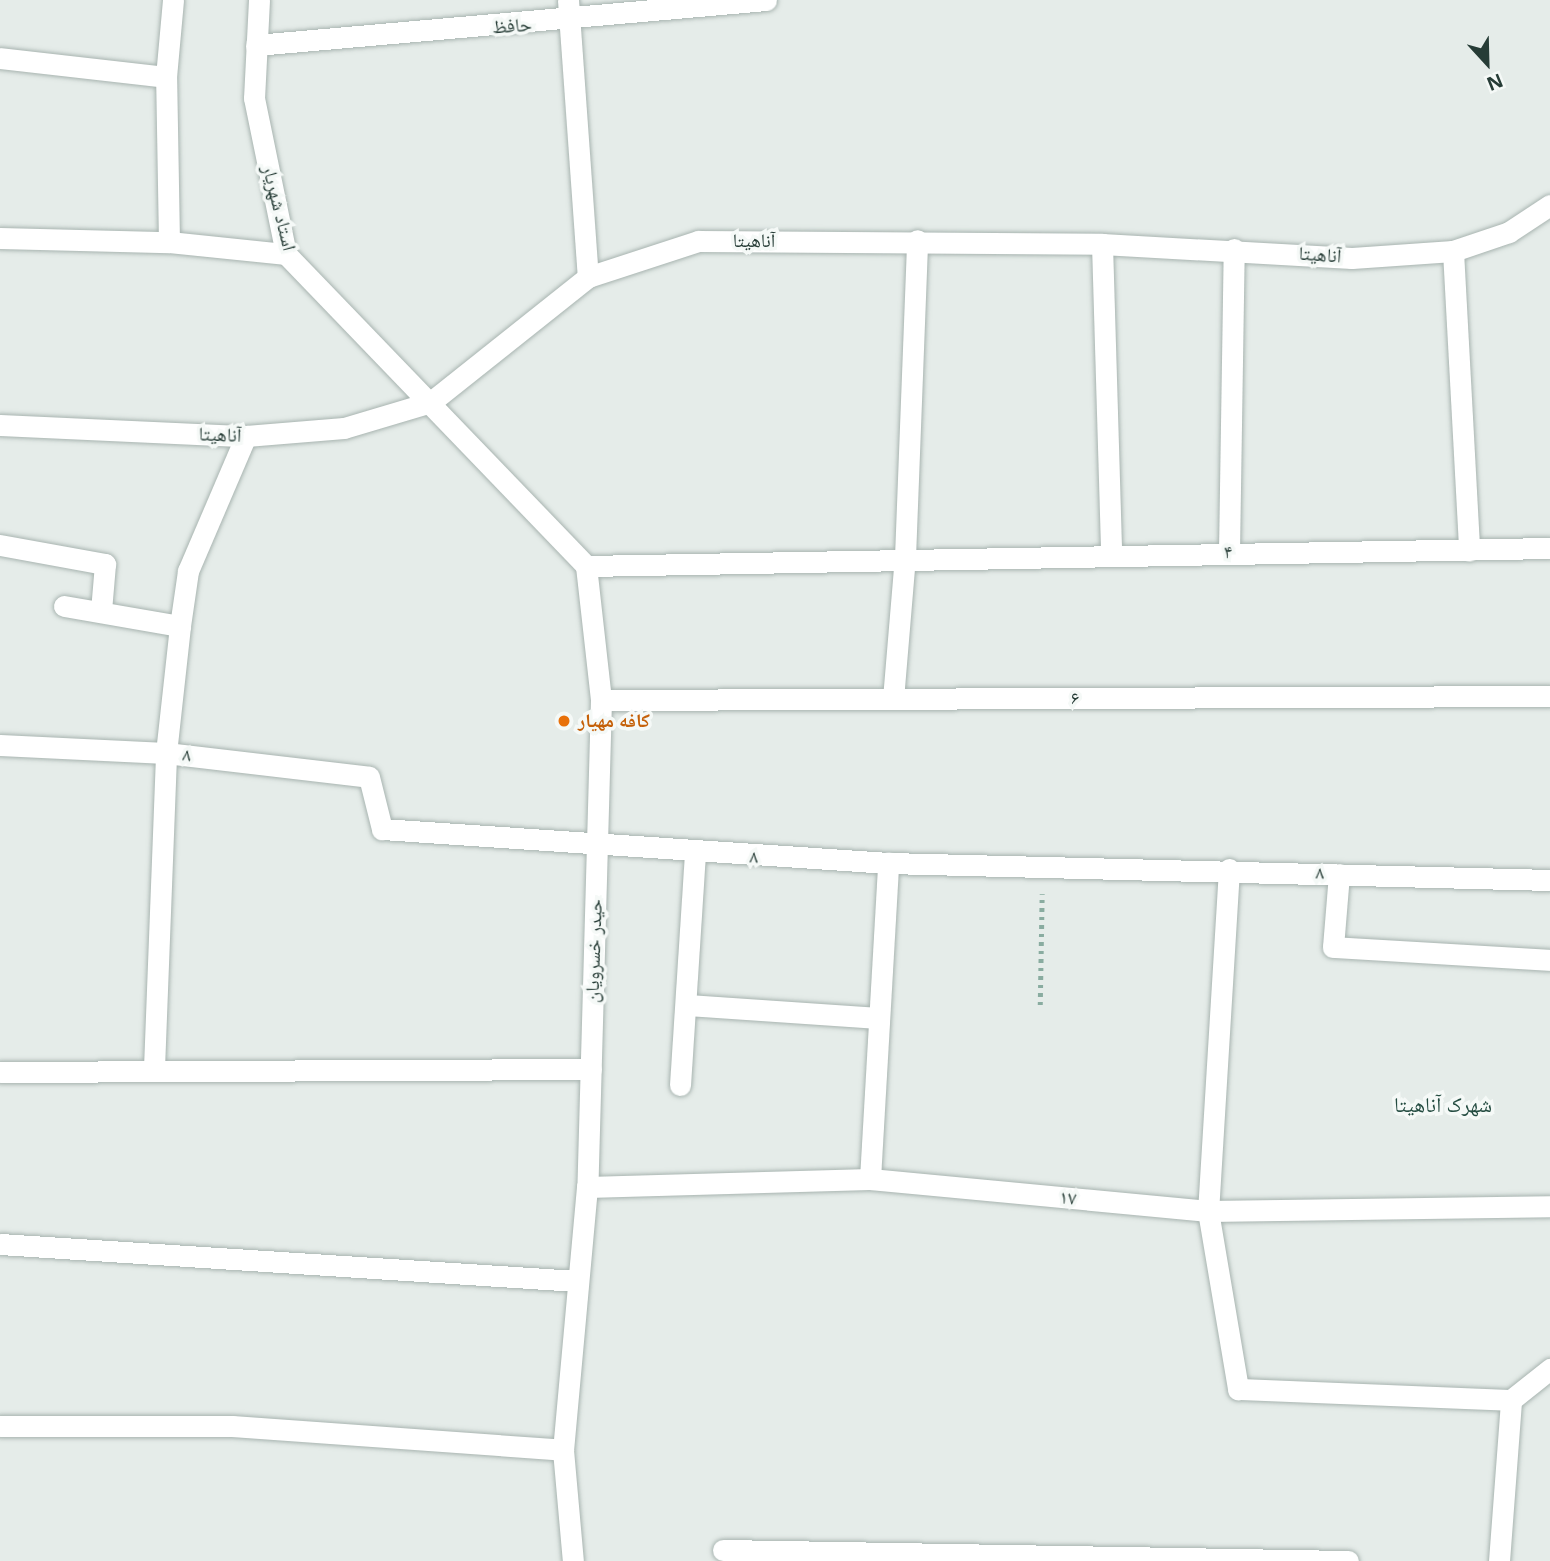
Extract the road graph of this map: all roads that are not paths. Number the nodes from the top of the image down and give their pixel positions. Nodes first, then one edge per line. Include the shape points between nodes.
1 (173, 0) edge
2 (258, 0) edge
3 (568, 0) edge
4 (766, 0) edge
5 (573, 22) junction
6 (256, 45) junction
7 (0, 58) edge
8 (166, 77) junction
9 (1550, 205) edge
10 (0, 238) edge
11 (917, 240) junction
12 (169, 242) junction
13 (1102, 244) junction
14 (1234, 249) junction
15 (1453, 251) junction
16 (286, 254) junction
17 (588, 276) junction
18 (431, 402) junction
19 (0, 425) edge
20 (0, 432) edge
21 (246, 436) junction
22 (0, 545) edge
23 (1550, 548) edge
24 (1469, 551) junction
25 (1229, 552) junction
26 (1111, 555) junction
27 (905, 557) junction
28 (586, 566) junction
29 (64, 606) dead end
30 (101, 611) junction
31 (180, 625) junction
32 (1550, 696) edge
33 (893, 699) junction
34 (601, 700) junction
35 (0, 745) edge
36 (166, 753) junction
37 (598, 844) junction
38 (695, 855) junction
39 (888, 863) junction
40 (1229, 869) junction
41 (1339, 874) junction
42 (1550, 880) edge
43 (1550, 960) edge
44 (687, 1005) junction
45 (876, 1018) junction
46 (154, 1068) junction
47 (591, 1069) junction
48 (0, 1072) edge
49 (680, 1085) dead end
50 (870, 1179) junction
51 (587, 1188) junction
52 (1550, 1206) edge
53 (1209, 1211) junction
54 (0, 1244) edge
55 (577, 1281) junction
56 (1550, 1369) edge
57 (1511, 1400) junction
58 (0, 1426) edge
59 (563, 1450) junction
60 (723, 1550) dead end
61 (1260, 1559) edge
62 (573, 1561) edge
63 (1348, 1561) edge
64 (1499, 1561) edge

1 - 8 street
2 - 6 street, استاد شهریار
3 - 5 street
4 - 5 street, حافظ
5 - 6 street, حافظ
5 - 17 street
6 - 16 street, استاد شهریار via 254,98
7 - 8 street
8 - 12 street
9 - 15 street, آناهیتا via 1509,232
10 - 12 street
11 - 13 street, آناهیتا
11 - 17 street, آناهیتا via 698,242
11 - 27 street
12 - 16 street
13 - 14 street, آناهیتا
13 - 26 street
14 - 15 street, آناهیتا via 1352,258
14 - 25 street
15 - 24 street
16 - 18 street, استاد شهریار
17 - 18 street, آناهیتا
18 - 21 street, آناهیتا via 344,428
18 - 28 street
19 - 20 street
19 - 21 street, آناهیتا
21 - 31 street via 188,571
22 - 30 street via 106,564
23 - 24 street, ۴
24 - 25 street, ۴
25 - 26 street, ۴
26 - 27 street, ۴
27 - 28 street, ۴
27 - 33 street
28 - 34 street, حیدر خسرویان
29 - 30 street
30 - 31 street
31 - 36 street
32 - 33 street, ۶
33 - 34 street, ۶
34 - 37 street, حیدر خسرویان
35 - 36 street, ۸
36 - 37 street, ۸ via 369,777 382,829
36 - 46 street
37 - 38 street, ۸
37 - 47 street, حیدر خسرویان
38 - 39 street, ۸
38 - 44 street
39 - 40 street, ۸
39 - 45 street
40 - 41 street, ۸
40 - 53 street
41 - 42 street, ۸
41 - 43 street via 1333,947
44 - 45 street
44 - 49 street
45 - 50 street
46 - 47 street
46 - 48 street
47 - 51 street, حیدر خسرویان
50 - 51 street, ۱۷
50 - 53 street, ۱۷
51 - 55 street, حیدر خسرویان
52 - 53 street, ۱۷
53 - 57 street via 1238,1389
54 - 55 street
55 - 59 street, حیدر خسرویان
56 - 57 street
57 - 64 street
58 - 59 street via 232,1426
59 - 62 street, حیدر خسرویان
60 - 61 street
61 - 63 street

